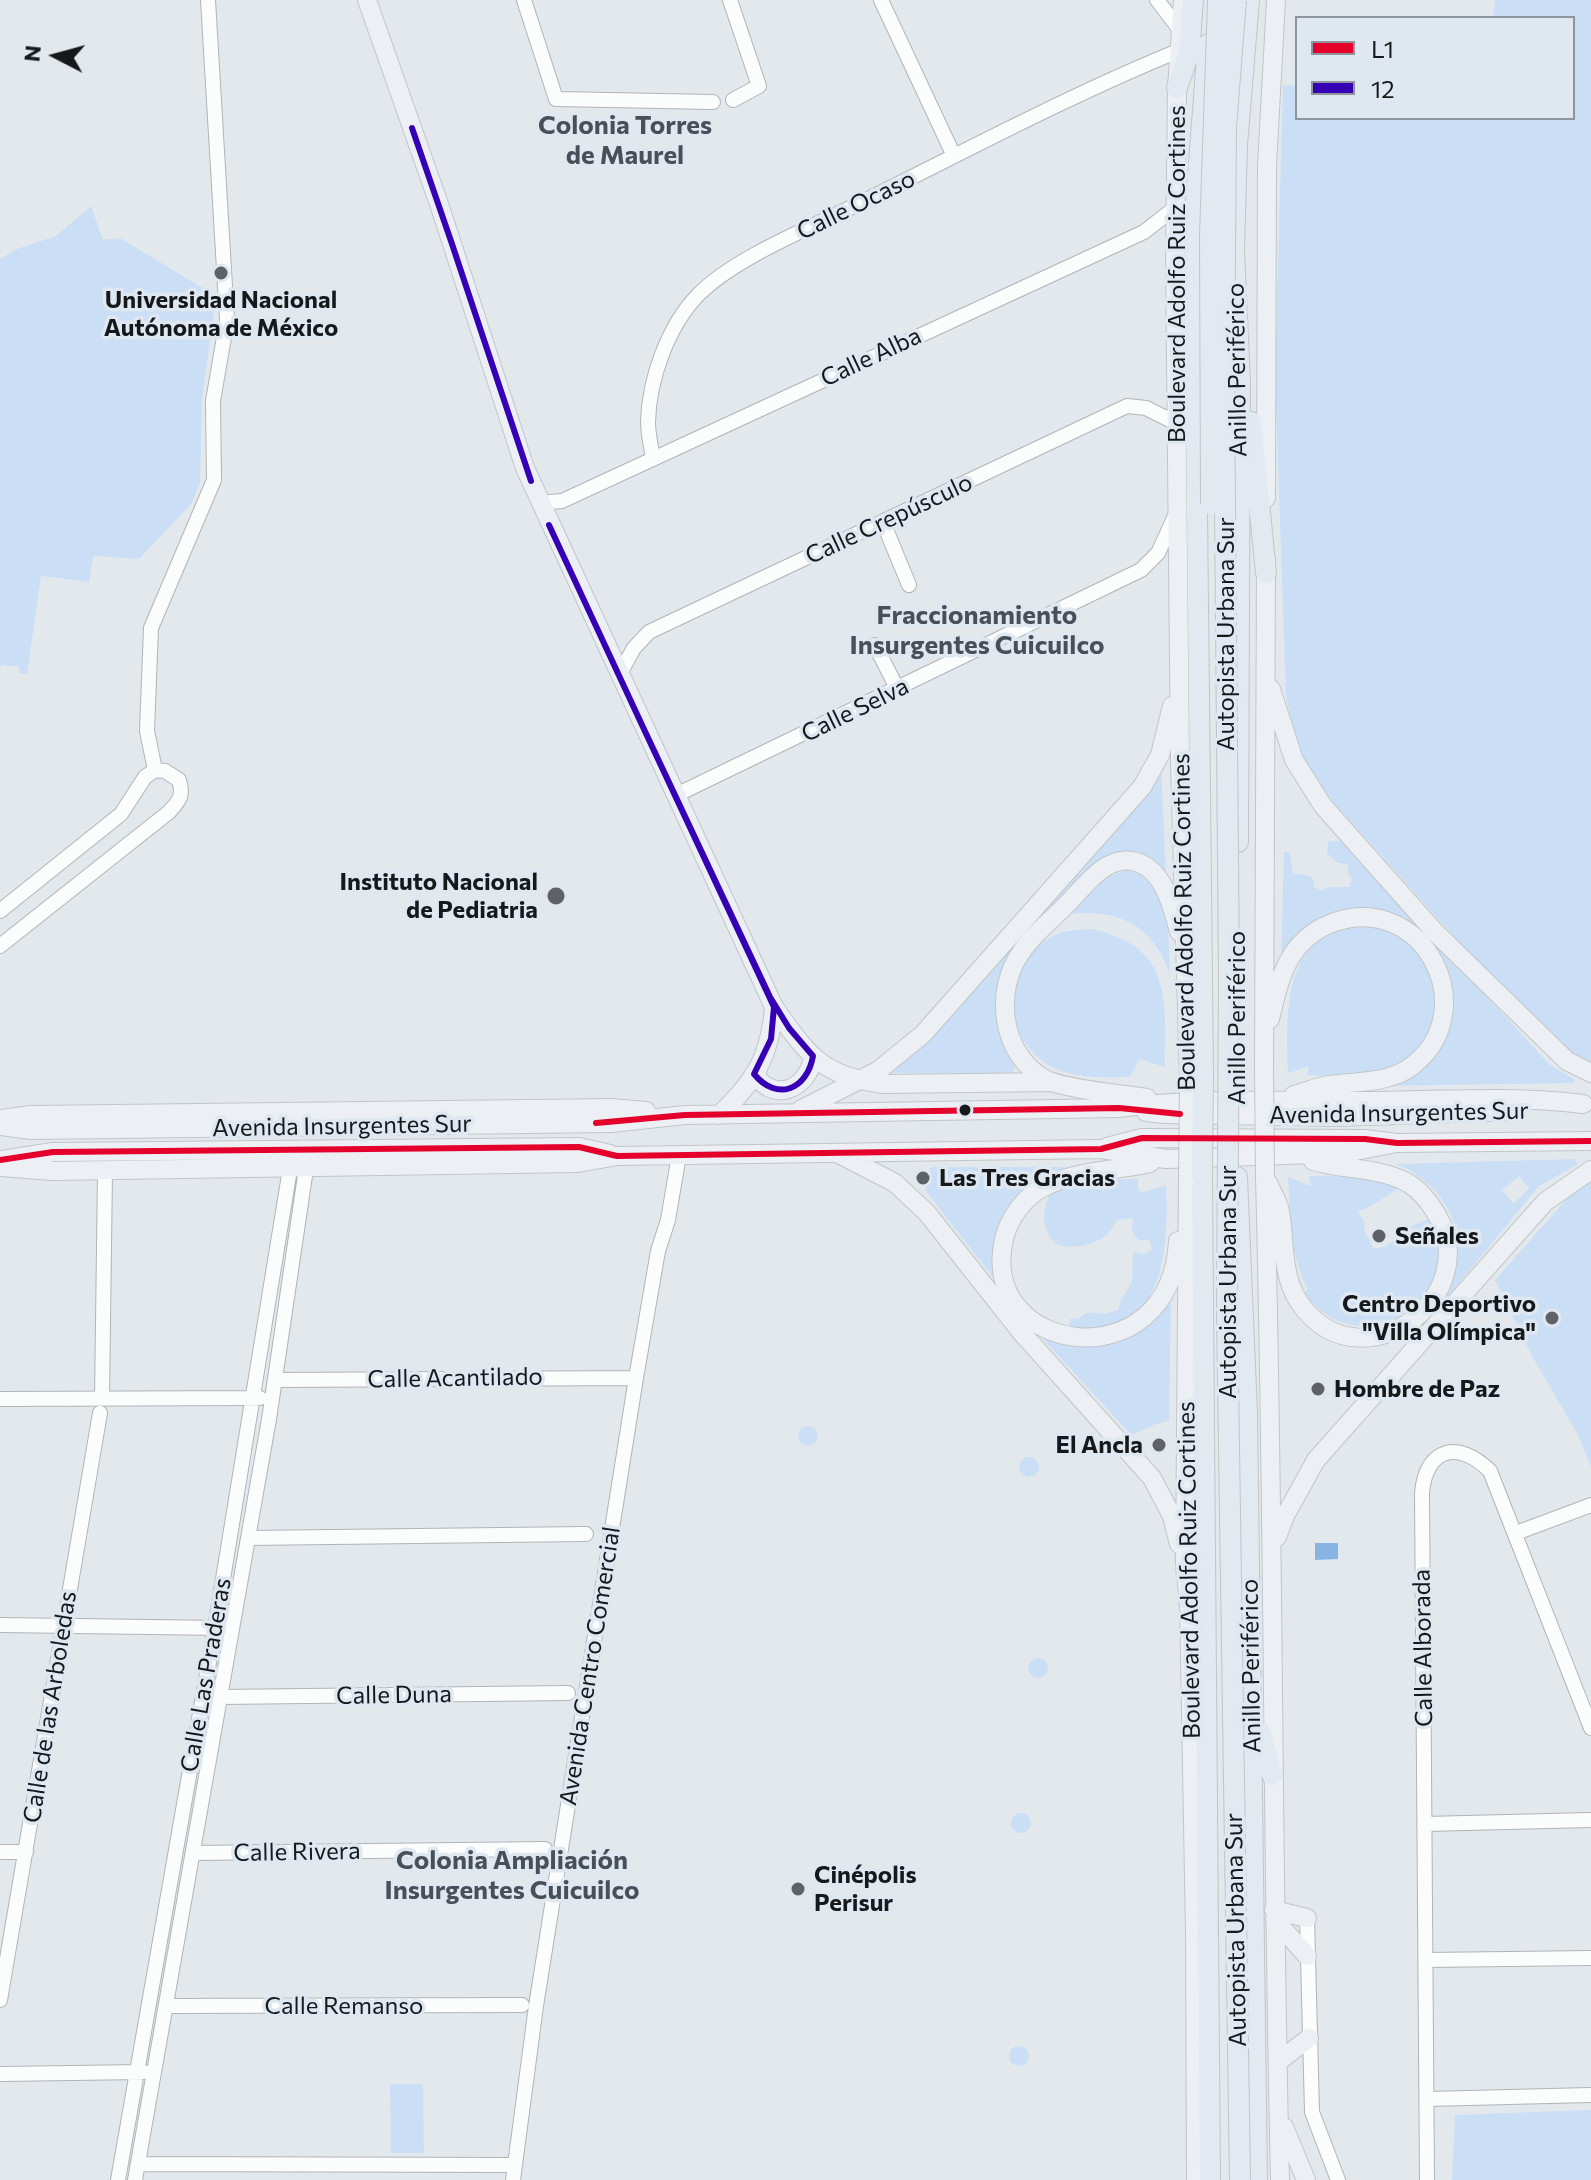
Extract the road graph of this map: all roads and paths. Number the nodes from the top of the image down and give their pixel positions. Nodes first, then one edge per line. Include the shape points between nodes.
1 (208, 0) edge
2 (524, 0) edge
3 (730, 0) edge
4 (881, 0) edge
5 (1157, 0) edge
6 (1183, 0) edge
7 (1193, 0) edge
8 (1211, 0) edge
9 (1218, 0) edge
10 (1236, 0) edge
11 (1249, 0) edge
12 (1256, 0) edge
13 (1276, 0) edge
14 (368, 2) edge
15 (1180, 30) junction
16 (1178, 51) junction
17 (1243, 83) junction
18 (1177, 88) junction
19 (733, 100) dead end
20 (713, 102) dead end
21 (954, 156) junction
22 (1176, 207) junction
23 (1234, 251) junction
24 (1176, 423) junction
25 (653, 458) junction
26 (562, 501) junction
27 (539, 503) junction
28 (1178, 510) junction
29 (548, 521) junction
30 (883, 522) junction
31 (1266, 573) junction
32 (909, 585) dead end
33 (875, 645) dead end
34 (1265, 670) junction
35 (620, 673) junction
36 (1179, 680) junction
37 (898, 690) junction
38 (155, 770) junction
39 (676, 795) junction
40 (92, 838) junction
41 (110, 859) junction
42 (60, 864) junction
43 (77, 884) junction
44 (0, 911) edge
45 (0, 946) edge
46 (1187, 961) junction
47 (774, 1007) junction
48 (1265, 1045) junction
49 (813, 1056) junction
50 (1591, 1073) edge
51 (754, 1074) junction
52 (1196, 1078) junction
53 (859, 1081) junction
54 (1053, 1082) junction
55 (1279, 1100) junction
56 (1165, 1102) junction
57 (1587, 1104) edge
58 (1119, 1108) junction
59 (795, 1113) junction
60 (685, 1115) junction
61 (719, 1115) junction
62 (0, 1119) edge
63 (0, 1126) edge
64 (1591, 1141) edge
65 (1397, 1143) junction
66 (1101, 1149) junction
67 (837, 1152) junction
68 (679, 1155) junction
69 (1295, 1155) junction
70 (617, 1156) junction
71 (1166, 1159) junction
72 (0, 1160) edge
73 (0, 1167) edge
74 (298, 1169) junction
75 (1591, 1170) edge
76 (105, 1171) junction
77 (1265, 1177) junction
78 (1193, 1178) junction
79 (1203, 1375) junction
80 (636, 1378) junction
81 (275, 1380) junction
82 (272, 1397) junction
83 (253, 1398) junction
84 (0, 1399) edge
85 (101, 1406) junction
86 (1591, 1505) edge
87 (1516, 1533) junction
88 (586, 1534) dead end
89 (248, 1538) junction
90 (1273, 1547) junction
91 (1185, 1567) junction
92 (1189, 1601) junction
93 (0, 1625) edge
94 (63, 1625) junction
95 (215, 1628) junction
96 (232, 1628) junction
97 (1251, 1645) junction
98 (568, 1693) dead end
99 (220, 1697) junction
100 (1591, 1728) edge
101 (1272, 1775) junction
102 (1591, 1820) edge
103 (1424, 1824) junction
104 (545, 1849) dead end
105 (0, 1852) edge
106 (26, 1852) junction
107 (193, 1853) junction
108 (1274, 1915) junction
109 (1307, 1918) joint
110 (1195, 1933) junction
111 (1307, 1956) junction
112 (1591, 1958) edge
113 (1426, 1960) junction
114 (0, 2000) edge
115 (522, 2005) dead end
116 (166, 2006) junction
117 (1309, 2038) junction
118 (1278, 2062) junction
119 (137, 2072) junction
120 (154, 2072) junction
121 (0, 2074) edge
122 (1591, 2095) edge
123 (1427, 2099) junction
124 (1278, 2112) junction
125 (138, 2164) junction
126 (514, 2172) edge
127 (118, 2180) edge
128 (135, 2180) edge
129 (1196, 2180) edge
130 (1210, 2180) edge
131 (1229, 2180) edge
132 (1240, 2180) edge
133 (1257, 2180) edge
134 (1280, 2180) edge
135 (1306, 2180) edge
136 (1338, 2180) edge
137 (1427, 2180) edge

1 - 38 street via 227,320 213,401 214,480 151,628 147,731
2 - 20 street via 556,99
3 - 19 street via 759,86
4 - 21 street
5 - 15 street
6 - 15 main road, Boulevard Adolfo Ruiz Cortines
7 - 18 highway via 1189,53
8 - 52 highway, Anillo Periférico via 1194,228
9 - 131 highway, Autopista Urbana Sur, bridge via 1210,424
10 - 132 highway, Autopista Urbana Sur, bridge via 1226,127 1224,384 1227,1313
11 - 17 highway, Anillo Periférico
12 - 17 highway
13 - 31 main road via 1267,166
14 - 27 main road
15 - 16 main road, Boulevard Adolfo Ruiz Cortines
16 - 18 main road, Boulevard Adolfo Ruiz Cortines
16 - 21 street, Calle Ocaso
17 - 23 highway, Anillo Periférico
18 - 22 main road, Boulevard Adolfo Ruiz Cortines
21 - 25 street, Calle Ocaso via 744,261 699,294 679,321 651,395
22 - 24 main road, Boulevard Adolfo Ruiz Cortines
22 - 25 street, Calle Alba via 1144,232
23 - 31 highway
23 - 97 highway, Anillo Periférico via 1240,382 1237,1177
24 - 28 main road, Boulevard Adolfo Ruiz Cortines
24 - 30 street, Calle Crepúsculo via 1146,408 1127,406
25 - 26 street, Calle Alba
26 - 27 street, Calle Alba
26 - 29 street, Calle Alba
27 - 29 main road
28 - 36 main road, Boulevard Adolfo Ruiz Cortines
28 - 37 street, Calle Selva via 1163,544 1141,570
29 - 35 main road
30 - 32 street
30 - 35 street, Calle Crepúsculo via 649,632
31 - 34 main road
33 - 37 street
34 - 48 main road
34 - 50 main road via 1294,760 1323,806 1435,932 1567,1061
35 - 39 main road
36 - 46 main road, Boulevard Adolfo Ruiz Cortines
36 - 53 main road via 1160,755 1142,787 923,1034
37 - 39 street, Calle Selva
38 - 40 street via 121,814
38 - 41 street via 179,780 179,801
39 - 47 main road
40 - 41 street via 94,854
40 - 42 street
41 - 43 street
42 - 43 street via 75,868
42 - 44 street
43 - 45 street
46 - 52 main road, Boulevard Adolfo Ruiz Cortines
46 - 54 main road via 1172,907 1155,873 1133,861 1117,862 1100,872 1021,951 1007,985 1005,1014 1015,1046 1037,1073
47 - 49 main road
47 - 51 main road via 771,1039
48 - 55 main road via 1289,960 1308,937 1328,924 1361,918 1392,922 1411,932 1432,957 1444,1005 1434,1040 1419,1059 1385,1078 1326,1086
48 - 77 main road, bridge
49 - 51 main road via 808,1074 794,1086 770,1088
49 - 53 main road via 839,1075
51 - 61 main road
52 - 78 highway, Anillo Periférico, bridge
53 - 54 main road
53 - 59 main road
54 - 56 main road
55 - 56 main road, Avenida Insurgentes Sur
55 - 57 main road, Avenida Insurgentes Sur via 1535,1099
56 - 58 main road, Avenida Insurgentes Sur
57 - 58 main road, Avenida Insurgentes Sur via 1337,1117 1165,1114
58 - 59 main road, Avenida Insurgentes Sur
59 - 61 main road, Avenida Insurgentes Sur
60 - 61 main road, Avenida Insurgentes Sur
60 - 62 main road, Avenida Insurgentes Sur via 611,1108
60 - 63 main road, Avenida Insurgentes Sur via 611,1123 31,1130
64 - 65 main road, Avenida Insurgentes Sur
65 - 66 main road, Avenida Insurgentes Sur via 1142,1138
65 - 69 main road, Avenida Insurgentes Sur via 1365,1151
66 - 67 main road, Avenida Insurgentes Sur
66 - 71 main road, Avenida Insurgentes Sur
67 - 68 main road, Avenida Insurgentes Sur
67 - 91 main road via 895,1183 927,1213 1030,1343 1134,1456 1163,1495
68 - 70 main road, Avenida Insurgentes Sur
68 - 80 street, Avenida Centro Comercial
69 - 71 main road, Avenida Insurgentes Sur
69 - 77 main road via 1400,1179 1433,1209 1445,1239 1447,1264 1435,1295 1417,1317 1373,1337 1345,1335 1316,1321 1290,1285 1279,1207
70 - 72 main road, Avenida Insurgentes Sur via 563,1147 53,1152
70 - 74 main road, Avenida Insurgentes Sur via 578,1163
71 - 78 main road via 1075,1175 1028,1198 1010,1223 1003,1252 1009,1289 1025,1314 1048,1330 1081,1338 1109,1336 1140,1322 1172,1272 1180,1202
73 - 76 main road, Avenida Insurgentes Sur
74 - 76 main road, Avenida Insurgentes Sur
74 - 81 street, Calle Las Praderas
74 - 83 street, Calle Las Praderas
75 - 90 main road via 1545,1202 1316,1460
76 - 85 street, Calle de las Arboledas
77 - 90 main road
78 - 79 highway, Anillo Periférico
78 - 91 main road, Boulevard Adolfo Ruiz Cortines
79 - 92 highway
79 - 130 highway, Anillo Periférico
80 - 81 street, Calle Acantilado
80 - 126 street, Avenida Centro Comercial
81 - 82 street, Calle Las Praderas
82 - 83 street
82 - 89 street, Calle Las Praderas
83 - 85 street
83 - 95 street, Calle Las Praderas
84 - 85 street
85 - 94 street, Calle de las Arboledas
86 - 87 street
87 - 100 street, Calle Alborada
87 - 103 street, Calle Alborada via 1490,1471 1479,1460 1448,1452 1427,1465 1422,1493
88 - 89 street
89 - 96 street, Calle Las Praderas
90 - 101 main road
91 - 92 main road, Boulevard Adolfo Ruiz Cortines
92 - 110 main road, Boulevard Adolfo Ruiz Cortines
93 - 94 street
94 - 95 street
94 - 106 street, Calle de las Arboledas
95 - 96 street
95 - 119 street, Calle Las Praderas
96 - 99 street, Calle Las Praderas
97 - 101 highway via 1257,1661 1262,1739
97 - 133 highway, Anillo Periférico
98 - 99 street, Calle Duna
99 - 107 street, Calle Las Praderas
101 - 108 main road
102 - 103 street
103 - 113 street, Calle Alborada
104 - 107 street, Calle Rivera
105 - 106 street
106 - 114 street, Calle de las Arboledas
107 - 116 street, Calle Las Praderas
108 - 109 main road
108 - 111 main road
108 - 118 main road
109 - 111 street
110 - 129 main road, Boulevard Adolfo Ruiz Cortines
110 - 130 highway
111 - 117 street
112 - 113 street
113 - 123 street, Calle Alborada
115 - 116 street, Calle Remanso
116 - 120 street, Calle Las Praderas
117 - 118 main road
117 - 136 street via 1312,2112
118 - 124 main road
119 - 120 street
119 - 121 street
119 - 127 street, Calle Las Praderas
120 - 125 street, Calle Las Praderas
122 - 123 street
123 - 137 street, Calle Alborada
124 - 134 main road
124 - 135 main road
125 - 126 street
125 - 128 street, Calle Las Praderas

